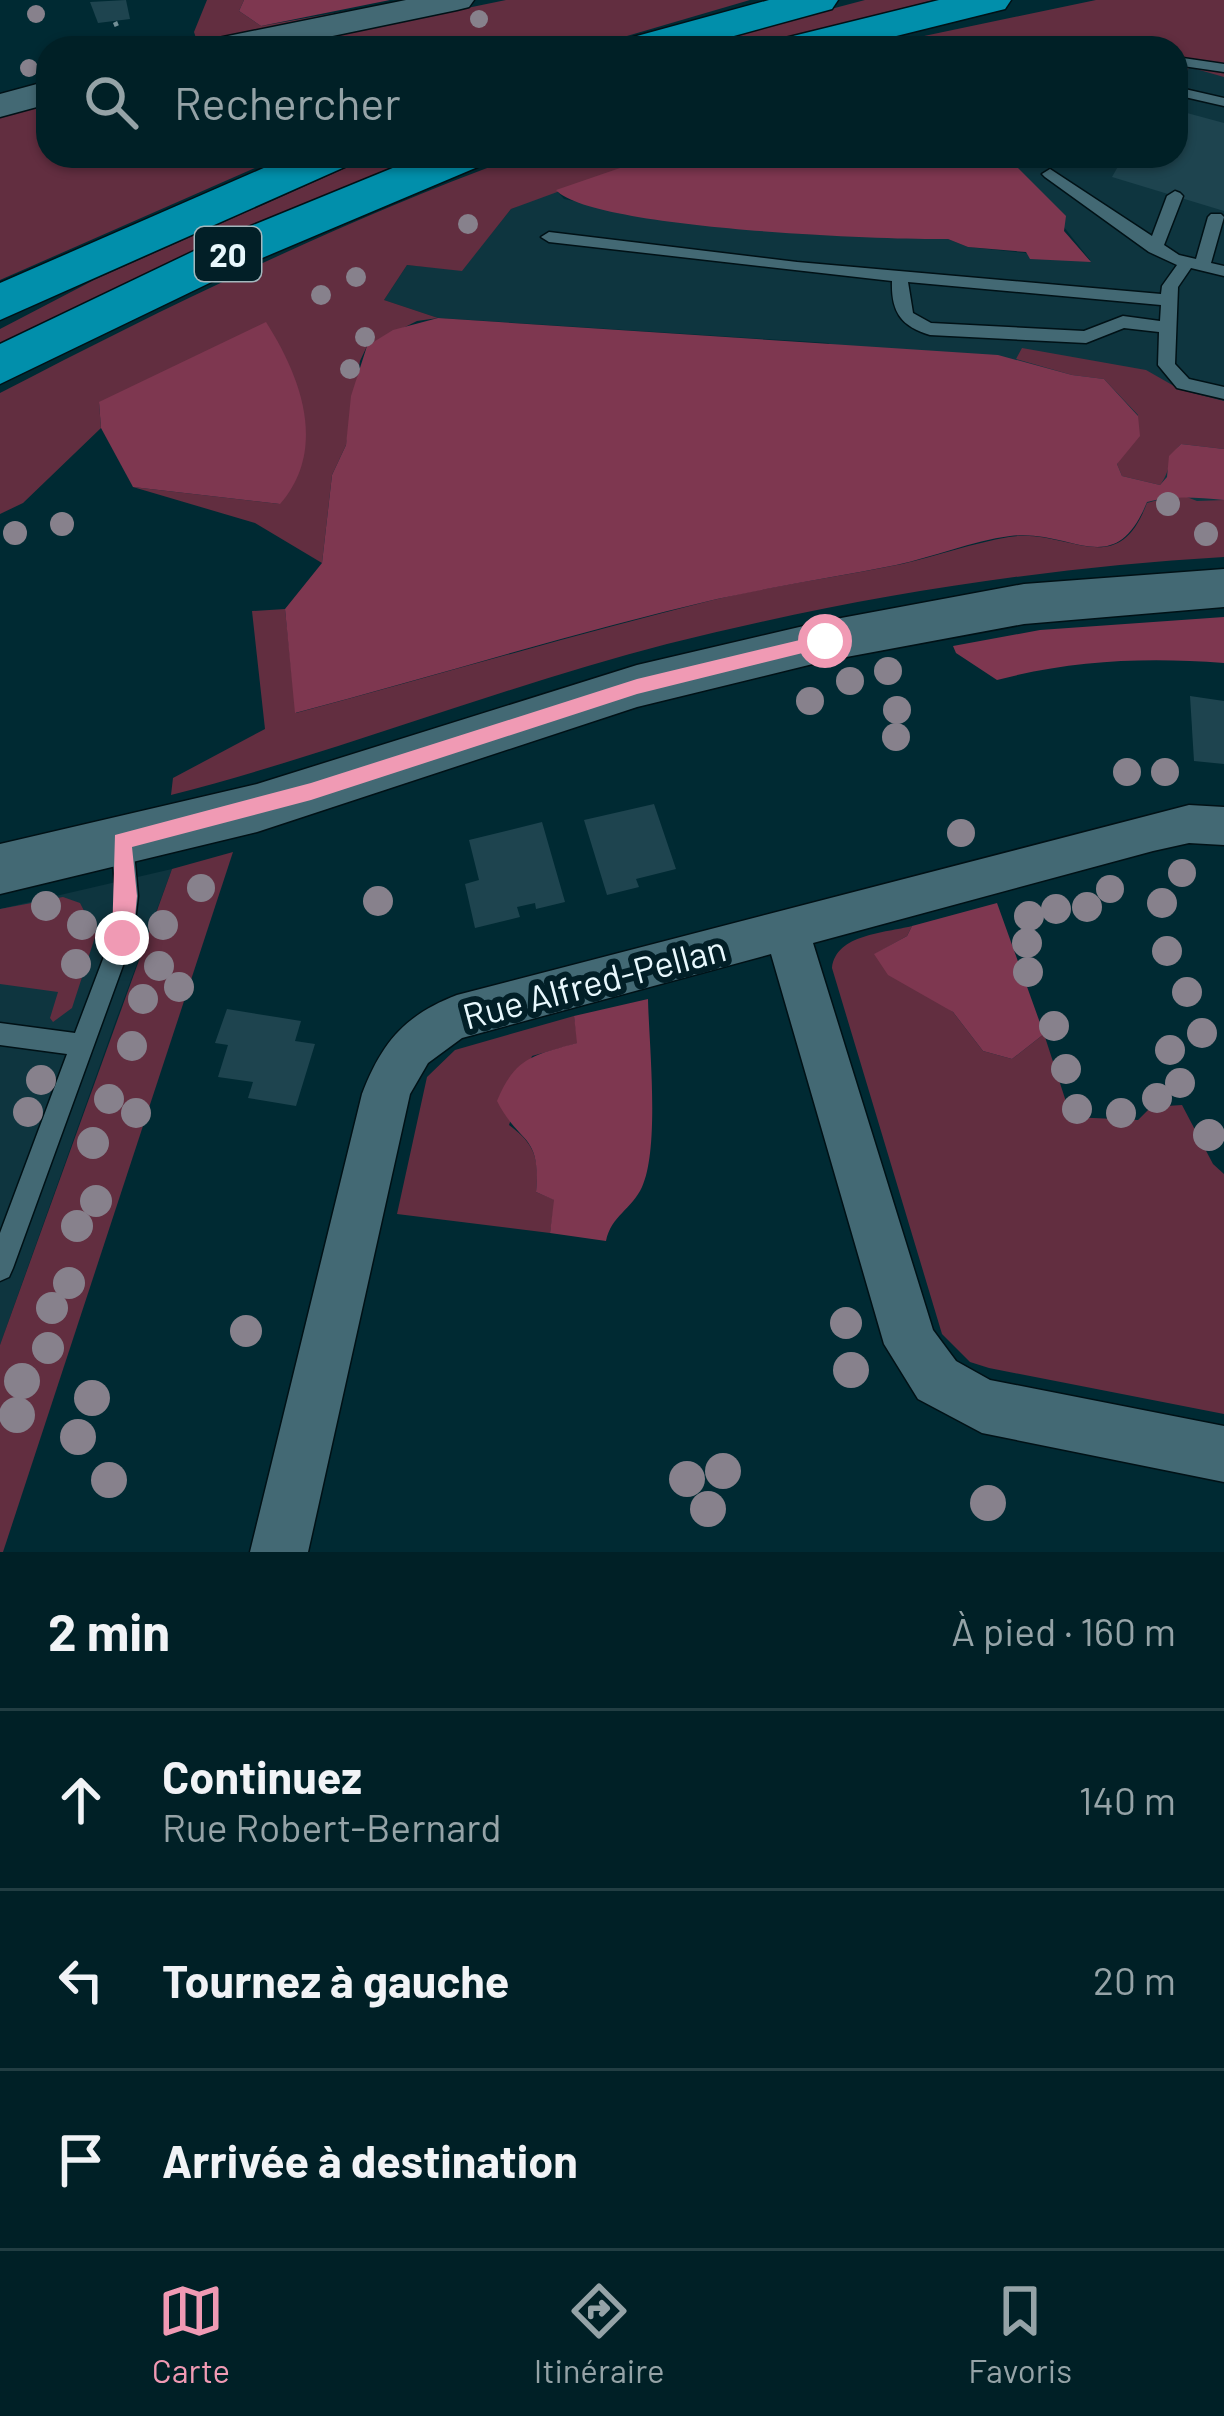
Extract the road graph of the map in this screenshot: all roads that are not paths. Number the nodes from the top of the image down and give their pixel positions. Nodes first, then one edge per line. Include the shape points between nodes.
1 (457, 0) edge
2 (817, 0) edge
3 (990, 0) edge
4 (282, 36) edge
5 (685, 36) edge
6 (844, 36) edge
7 (1188, 63) edge
8 (1224, 68) edge
9 (1188, 94) edge
10 (36, 96) edge
11 (1224, 102) edge
12 (0, 106) edge
13 (303, 168) edge
14 (434, 168) edge
15 (1050, 174) dead end
16 (1175, 196) dead end
17 (1216, 217) dead end
18 (549, 237) dead end
19 (1155, 248) junction
20 (1194, 265) junction
21 (1224, 271) edge
22 (900, 274) junction
23 (1168, 300) junction
24 (0, 303) edge
25 (1166, 327) junction
26 (0, 366) edge
27 (1224, 393) edge
28 (1224, 587) edge
29 (1224, 826) edge
30 (122, 841) junction
31 (0, 869) edge
32 (786, 929) junction
33 (0, 1034) edge
34 (82, 1046) junction
35 (0, 1268) edge
36 (1224, 1454) edge
37 (279, 1552) edge

1 - 4 street
2 - 5 highway
3 - 6 highway
7 - 8 lane
9 - 11 lane
10 - 12 street
13 - 24 highway, 20
14 - 26 highway, 20 via 252,243
15 - 19 lane
16 - 19 lane
17 - 20 lane
18 - 22 lane
19 - 20 lane
20 - 21 lane
20 - 23 lane via 1170,286
22 - 23 lane
22 - 25 lane via 900,310 930,329 1086,337 1123,322
23 - 25 lane
25 - 27 lane via 1173,376
28 - 30 street via 1002,607 802,646 637,686 311,792
29 - 32 street, Rue Alfred-Pellan via 1173,827
30 - 31 street
30 - 34 lane via 126,920
32 - 36 street via 895,1297 923,1364 982,1406
32 - 37 street, Rue Alfred-Pellan via 457,1017 408,1049 386,1094
33 - 34 lane
34 - 35 lane

